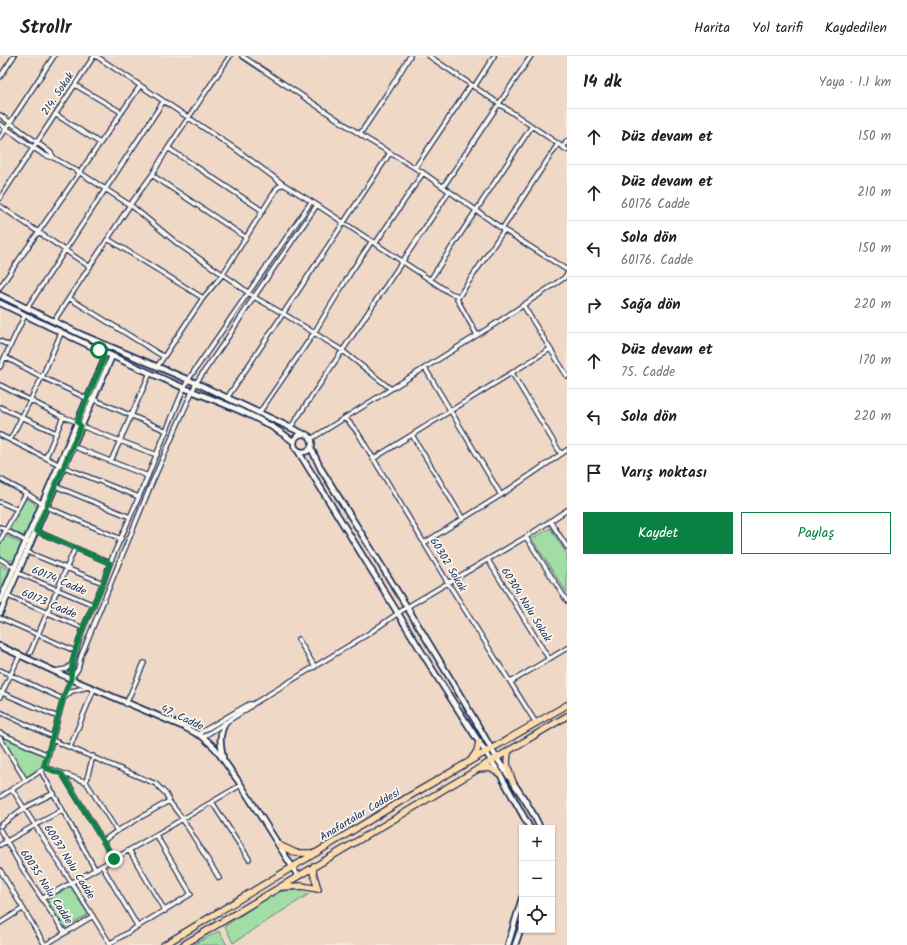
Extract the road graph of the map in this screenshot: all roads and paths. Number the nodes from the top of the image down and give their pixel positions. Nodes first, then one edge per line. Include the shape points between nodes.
1 (14, 56) edge
2 (54, 56) edge
3 (95, 56) edge
4 (230, 56) edge
5 (242, 56) edge
6 (410, 56) edge
7 (430, 56) edge
8 (494, 56) edge
9 (531, 56) edge
10 (0, 77) edge
11 (75, 85) junction
12 (140, 86) junction
13 (473, 86) junction
14 (163, 102) junction
15 (498, 104) junction
16 (121, 112) junction
17 (55, 114) junction
18 (0, 115) edge
19 (188, 118) junction
20 (11, 122) junction
21 (0, 124) edge
22 (532, 126) junction
23 (6, 128) junction
24 (360, 134) junction
25 (0, 138) edge
26 (567, 141) edge
27 (36, 142) junction
28 (100, 143) junction
29 (558, 144) junction
30 (33, 148) junction
31 (168, 148) junction
32 (565, 149) edge
33 (390, 153) junction
34 (54, 158) junction
35 (415, 168) junction
36 (80, 172) junction
37 (423, 173) junction
38 (152, 175) junction
39 (283, 184) junction
40 (443, 187) junction
41 (105, 189) junction
42 (449, 192) junction
43 (0, 198) edge
44 (311, 202) junction
45 (130, 205) junction
46 (317, 205) junction
47 (0, 206) edge
48 (476, 210) junction
49 (262, 211) junction
50 (344, 223) junction
51 (503, 229) junction
52 (39, 232) junction
53 (245, 237) junction
54 (108, 239) junction
55 (374, 242) junction
56 (65, 249) junction
57 (402, 261) junction
58 (90, 267) junction
59 (567, 270) edge
60 (222, 274) junction
61 (567, 274) edge
62 (430, 280) junction
63 (0, 287) edge
64 (248, 293) junction
65 (0, 295) edge
66 (459, 296) junction
67 (254, 297) junction
68 (70, 298) junction
69 (203, 298) junction
70 (0, 303) edge
71 (523, 305) junction
72 (26, 308) junction
73 (284, 314) junction
74 (25, 315) junction
75 (54, 321) junction
76 (62, 333) junction
77 (314, 333) junction
78 (477, 336) junction
79 (0, 341) edge
80 (10, 346) junction
81 (550, 349) junction
82 (99, 350) junction
83 (342, 351) junction
84 (112, 356) junction
85 (5, 357) junction
86 (164, 357) junction
87 (0, 367) edge
88 (157, 367) junction
89 (425, 368) junction
90 (150, 373) junction
91 (512, 373) junction
92 (567, 376) edge
93 (42, 377) junction
94 (188, 380) junction
95 (196, 384) junction
96 (0, 385) edge
97 (184, 388) junction
98 (391, 389) junction
99 (193, 391) junction
100 (227, 398) junction
101 (88, 399) junction
102 (30, 400) junction
103 (93, 400) junction
104 (0, 407) edge
105 (451, 410) junction
106 (259, 413) junction
107 (131, 416) junction
108 (63, 417) junction
109 (21, 418) junction
110 (344, 418) junction
111 (79, 424) junction
112 (291, 427) junction
113 (167, 431) junction
114 (56, 433) junction
115 (304, 434) junction
116 (412, 435) junction
117 (0, 436) edge
118 (311, 439) junction
119 (10, 440) junction
120 (120, 441) junction
121 (294, 442) junction
122 (72, 446) junction
123 (311, 448) junction
124 (567, 450) edge
125 (298, 451) junction
126 (561, 454) junction
127 (157, 455) junction
128 (46, 457) junction
129 (374, 459) junction
130 (111, 461) junction
131 (62, 465) junction
132 (148, 476) junction
133 (0, 479) edge
134 (55, 486) junction
135 (26, 493) junction
136 (501, 495) junction
137 (139, 497) junction
138 (0, 502) edge
139 (44, 506) junction
140 (16, 509) junction
141 (567, 510) edge
142 (130, 517) junction
143 (463, 519) junction
144 (550, 521) junction
145 (0, 527) edge
146 (5, 530) junction
147 (36, 531) junction
148 (526, 537) junction
149 (121, 539) junction
150 (0, 540) edge
151 (424, 542) junction
152 (29, 543) junction
153 (567, 547) edge
154 (75, 548) junction
155 (27, 552) junction
156 (0, 559) edge
157 (488, 560) junction
158 (110, 563) junction
159 (66, 567) junction
160 (15, 568) junction
161 (18, 573) junction
162 (103, 583) junction
163 (448, 583) junction
164 (57, 590) junction
165 (8, 596) junction
166 (0, 601) edge
167 (567, 601) edge
168 (94, 605) junction
169 (407, 607) junction
170 (0, 611) edge
171 (47, 613) junction
172 (398, 613) junction
173 (0, 618) edge
174 (83, 628) junction
175 (38, 634) junction
176 (298, 639) dead end
177 (0, 646) edge
178 (567, 648) edge
179 (75, 651) junction
180 (30, 653) dead end
181 (20, 655) junction
182 (549, 659) junction
183 (144, 663) dead end
184 (72, 664) junction
185 (315, 667) junction
186 (0, 670) edge
187 (55, 671) junction
188 (11, 675) junction
189 (71, 679) junction
190 (510, 682) junction
191 (91, 688) junction
192 (1, 692) edge
193 (0, 697) edge
194 (63, 698) junction
195 (126, 704) junction
196 (253, 704) junction
197 (567, 705) edge
198 (0, 712) edge
199 (567, 716) edge
200 (58, 717) junction
201 (225, 723) junction
202 (536, 723) junction
203 (0, 733) edge
204 (200, 736) junction
205 (0, 738) edge
206 (53, 739) junction
207 (478, 742) junction
208 (70, 747) junction
209 (509, 750) junction
210 (489, 751) junction
211 (48, 755) junction
212 (93, 756) junction
213 (223, 759) junction
214 (494, 759) junction
215 (471, 762) junction
216 (44, 767) junction
217 (474, 770) junction
218 (41, 771) junction
219 (62, 774) junction
220 (500, 774) junction
221 (26, 781) junction
222 (86, 782) junction
223 (513, 782) junction
224 (241, 785) junction
225 (12, 789) junction
226 (54, 793) junction
227 (0, 797) edge
228 (169, 802) junction
229 (212, 802) junction
230 (24, 808) junction
231 (62, 810) junction
232 (182, 818) junction
233 (35, 825) junction
234 (528, 825) edge
235 (539, 825) edge
236 (0, 826) edge
237 (0, 830) edge
238 (117, 831) junction
239 (156, 834) junction
240 (103, 841) junction
241 (7, 842) junction
242 (0, 845) edge
243 (278, 846) junction
244 (129, 850) junction
245 (317, 853) junction
246 (114, 859) junction
247 (250, 859) dead end
248 (102, 866) junction
249 (314, 866) junction
250 (292, 868) junction
251 (95, 869) junction
252 (0, 870) edge
253 (298, 876) junction
254 (219, 878) dead end
255 (71, 883) junction
256 (280, 887) junction
257 (43, 898) junction
258 (22, 908) junction
259 (519, 908) edge
260 (165, 911) junction
261 (93, 916) junction
262 (0, 923) edge
263 (138, 927) junction
264 (65, 933) junction
265 (519, 933) edge
266 (45, 945) edge
267 (110, 945) edge
268 (164, 945) edge
269 (183, 945) edge
270 (508, 945) edge
271 (515, 945) edge

1 - 10 street
2 - 20 street
3 - 11 street, 214. Sokak
3 - 12 street
4 - 19 street
5 - 24 street
6 - 24 street
7 - 13 street
8 - 13 street
9 - 15 street
11 - 16 street
11 - 17 street, 214. Sokak
12 - 14 street
12 - 16 street
13 - 15 street
13 - 35 street
14 - 19 street
14 - 41 street
15 - 22 street
15 - 40 street
16 - 28 street
17 - 27 street, 214. Sokak
17 - 28 street
18 - 20 street
19 - 31 street
19 - 39 street
20 - 23 street
20 - 27 street
21 - 23 street
22 - 29 street
22 - 48 street
23 - 25 street
23 - 30 street
24 - 33 street
26 - 32 street
27 - 30 street, 214. Sokak
27 - 34 street
28 - 36 street
29 - 32 street
29 - 51 street
30 - 34 street
30 - 43 street
31 - 38 street
31 - 49 street
33 - 35 street
33 - 50 street
34 - 36 street
35 - 37 street
36 - 41 street
36 - 52 street
37 - 40 street
37 - 55 street
38 - 45 street
38 - 53 street
39 - 44 street
39 - 49 street via 277,188
40 - 42 street
41 - 45 street
41 - 56 street
42 - 48 street
42 - 57 street
44 - 46 street
44 - 64 street
45 - 54 street
45 - 60 street via 178,244
46 - 50 street
46 - 67 street
47 - 52 street
48 - 51 street
48 - 62 street
49 - 53 street
50 - 55 street
50 - 73 street
51 - 59 street
51 - 66 street
52 - 56 street
52 - 63 street
53 - 60 street
54 - 58 street
54 - 69 street
55 - 57 street
55 - 77 street via 351,272
56 - 58 street
56 - 72 street
57 - 62 street
57 - 83 street
58 - 68 street
60 - 64 street
60 - 69 street
61 - 71 street
62 - 66 street
64 - 67 street
64 - 94 street
65 - 72 main road
66 - 78 street via 457,299
67 - 73 street
67 - 95 street
68 - 75 street
68 - 86 street
69 - 86 street
70 - 74 main road
71 - 78 street
71 - 81 street
72 - 75 main road
73 - 77 street
73 - 100 street
74 - 76 main road
74 - 80 street
75 - 88 main road
76 - 82 main road
76 - 93 street
77 - 83 street
77 - 106 street
78 - 89 street
79 - 80 street
80 - 85 street
81 - 91 street
81 - 92 street
82 - 84 main road
82 - 101 main road via 104,357 103,362
83 - 98 street
83 - 112 street
84 - 90 main road
84 - 103 main road
85 - 87 street
85 - 93 street
86 - 88 street
88 - 94 main road
89 - 98 street
89 - 105 street
90 - 97 main road
90 - 107 street
91 - 105 street
91 - 126 street
93 - 101 street
93 - 102 street
94 - 95 main road
94 - 97 street
95 - 99 street
95 - 100 main road
96 - 102 street
97 - 99 main road
97 - 113 street
98 - 110 street
99 - 121 main road via 276,429
99 - 189 street via 145,499 78,669
100 - 106 main road
101 - 103 street
101 - 111 main road
102 - 108 street
102 - 109 street
103 - 107 street
103 - 111 main road
104 - 109 street
105 - 116 street
105 - 136 street
106 - 112 main road
107 - 113 street
107 - 120 street
108 - 111 street
108 - 114 street
109 - 114 street
109 - 119 street
110 - 118 street
110 - 129 street, 60302 Sokak
111 - 120 street
111 - 122 main road
111 - 131 main road
112 - 115 main road
113 - 127 street
114 - 128 street
115 - 118 main road
115 - 121 main road via 296,437
116 - 129 street
116 - 143 street
117 - 119 street
118 - 123 main road
119 - 128 street
120 - 127 street
120 - 130 street
121 - 125 main road
122 - 130 street
122 - 131 main road
123 - 125 main road via 304,452
123 - 169 main road via 321,469
124 - 126 street
125 - 172 main road
126 - 136 street
127 - 132 street
128 - 131 street
129 - 151 street, 60302 Sokak
130 - 132 street
131 - 134 main road
131 - 137 street
131 - 139 main road
132 - 137 street
133 - 135 street
134 - 139 main road
134 - 142 street
135 - 139 street
135 - 140 street
136 - 143 street
137 - 142 street
138 - 140 street
139 - 147 main road
139 - 149 street
139 - 152 main road
140 - 146 street
141 - 144 street
142 - 149 street
143 - 151 street
144 - 148 street
144 - 153 street
145 - 146 street
146 - 150 street
146 - 152 street
147 - 152 main road
147 - 154 street
148 - 157 street
148 - 167 street
149 - 158 street
151 - 163 street, 60302 Sokak
152 - 155 main road
152 - 160 main road
154 - 158 street
154 - 159 street
155 - 159 street
155 - 161 main road
156 - 160 street
157 - 163 street
157 - 182 street, 60304 Nolu Sokak
158 - 162 street
159 - 162 street
159 - 164 street
160 - 166 main road
161 - 164 street, 60174 Cadde
161 - 165 main road
162 - 168 street
163 - 169 street
163 - 190 street, 60302 Sokak
164 - 168 street, 60174 Cadde
164 - 171 street
165 - 170 main road
165 - 171 street, 60173 Cadde
168 - 174 street
169 - 172 street
169 - 210 main road via 449,675
171 - 174 street, 60173 Cadde
171 - 175 street
172 - 185 street
172 - 207 main road
173 - 175 street
174 - 179 street
175 - 179 street
175 - 180 street
176 - 185 street
177 - 181 main road, 47. Cadde
178 - 182 street
179 - 184 street
181 - 187 main road, 47. Cadde
181 - 188 street
182 - 190 street
183 - 195 street
184 - 187 street via 66,669
184 - 189 street
185 - 196 street
186 - 188 street
187 - 189 main road, 47. Cadde
188 - 192 street
188 - 194 street
189 - 191 main road, 47. Cadde
189 - 194 street
190 - 202 street, 60302 Sokak
191 - 194 street via 72,691
191 - 195 main road, 47. Cadde
191 - 208 street
192 - 193 street
192 - 200 street
194 - 200 street
195 - 204 main road, 47. Cadde
196 - 201 street
196 - 204 street via 249,704
197 - 202 main road, Anafartalar Caddesi
198 - 206 street
199 - 209 main road, Anafartalar Caddesi
200 - 206 street
201 - 204 street
201 - 213 main road via 220,742
202 - 210 main road, Anafartalar Caddesi
203 - 211 street
204 - 213 main road, 47. Cadde via 215,748
205 - 221 street
206 - 208 street
206 - 211 street
207 - 210 main road
207 - 215 main road via 477,751
208 - 212 street
209 - 214 main road, Anafartalar Caddesi
209 - 223 main road via 506,759
210 - 214 main road
210 - 215 main road, Anafartalar Caddesi
211 - 216 street
212 - 222 street
212 - 228 street via 156,784 166,794
213 - 224 main road, 47. Cadde
214 - 217 main road, Anafartalar Caddesi
214 - 220 main road
214 - 223 main road
215 - 245 main road, Anafartalar Caddesi
216 - 218 street
216 - 219 street
217 - 220 main road via 490,768
217 - 249 main road, Anafartalar Caddesi
218 - 221 street
218 - 226 street
219 - 222 street
219 - 240 street
220 - 234 main road
221 - 225 street
222 - 238 street
223 - 235 main road via 534,813
224 - 229 street
224 - 243 main road, 47. Cadde
225 - 227 street
225 - 230 street, 60037 Nolu Cadde
226 - 230 street
226 - 231 street
228 - 232 street
228 - 238 street
229 - 232 street
229 - 247 street
230 - 233 street, 60037 Nolu Cadde
230 - 236 street
231 - 233 street
231 - 251 street
232 - 239 street
232 - 254 street
233 - 241 street
233 - 255 street, 60037 Nolu Cadde
237 - 241 street, 60035 Nolu Cadde
238 - 240 street
239 - 244 street
239 - 260 street via 192,894
240 - 246 street
241 - 242 street
241 - 257 street, 60035 Nolu Cadde
243 - 245 main road via 296,853
243 - 250 main road, 47. Cadde
244 - 246 street
244 - 260 street
245 - 250 main road, Anafartalar Caddesi
246 - 248 street
248 - 251 street
248 - 263 street
249 - 253 main road, Anafartalar Caddesi
249 - 256 main road via 313,872 318,889 302,886
250 - 253 main road, 47. Cadde
250 - 268 main road, Anafartalar Caddesi
251 - 255 street
252 - 258 street
253 - 256 main road, Anafartalar Caddesi
255 - 257 street
255 - 261 street, 60037 Nolu Cadde
256 - 269 main road, Anafartalar Caddesi
257 - 264 street, 60035 Nolu Cadde
258 - 262 street
258 - 266 street
259 - 270 main road
260 - 263 street
261 - 264 street
261 - 267 street, 60037 Nolu Cadde
263 - 267 street
264 - 266 street
265 - 271 main road

